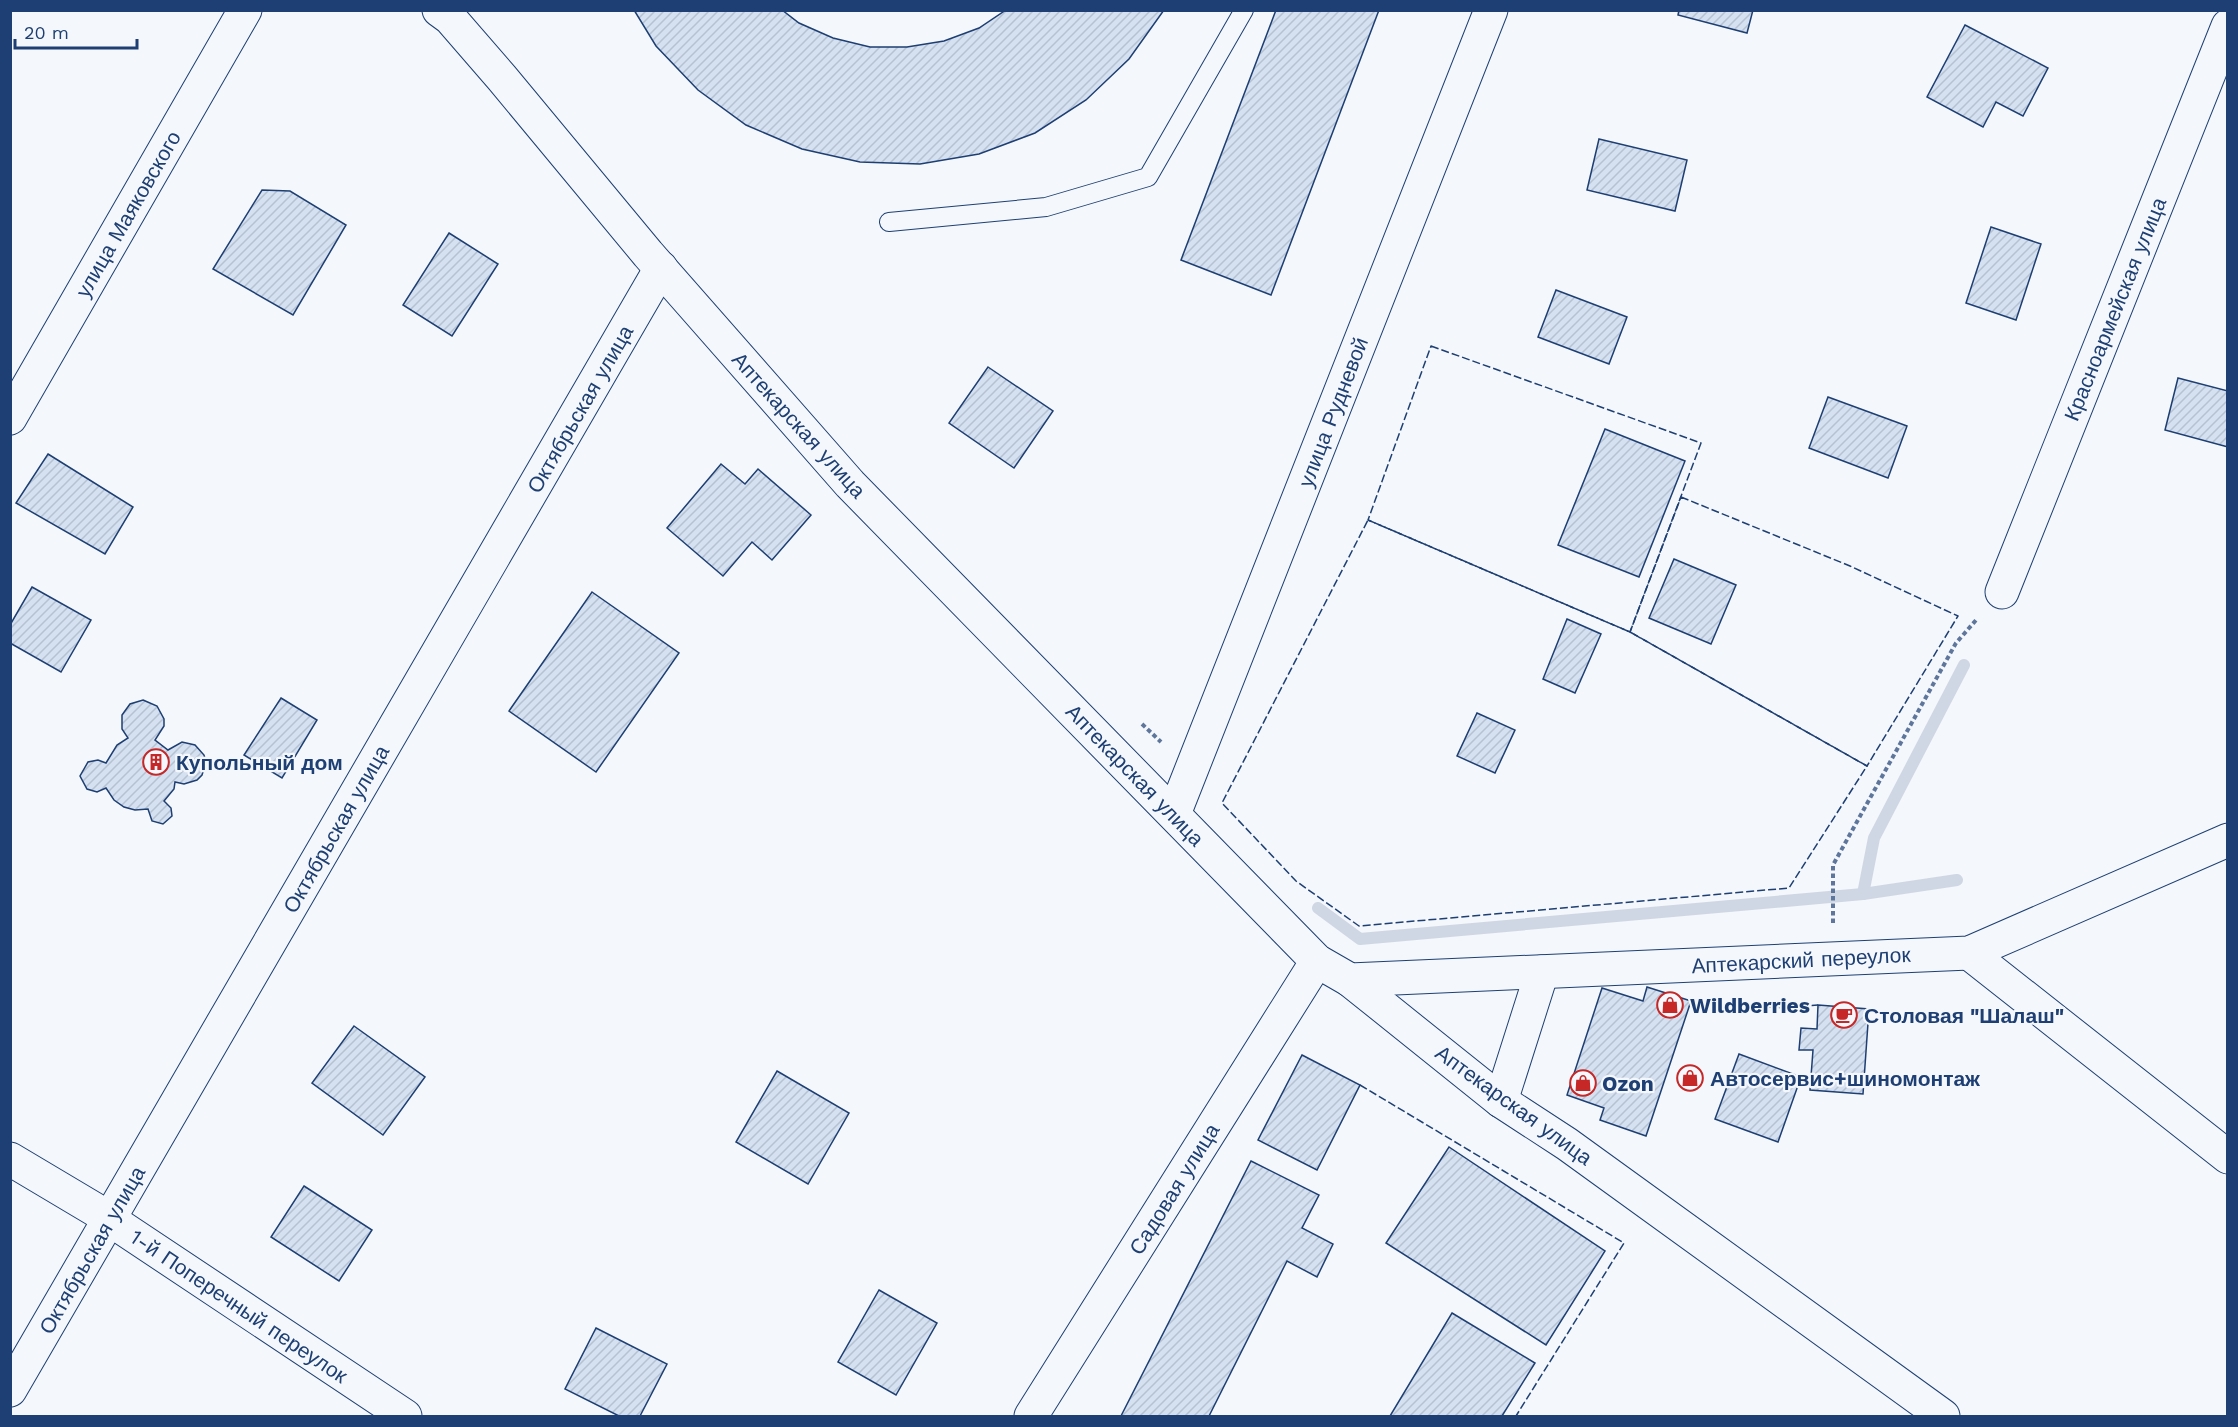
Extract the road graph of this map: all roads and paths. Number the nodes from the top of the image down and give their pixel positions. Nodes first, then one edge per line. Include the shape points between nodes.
1 (245, 10) edge
2 (439, 10) edge
3 (1244, 10) edge
4 (1491, 10) edge
5 (2228, 26) edge
6 (889, 222) dead end
7 (661, 268) junction
8 (10, 418) edge
9 (2002, 592) joint
10 (1174, 814) junction
11 (2228, 840) edge
12 (1821, 926) dead end
13 (1969, 953) junction
14 (1317, 961) junction
15 (1542, 972) junction
16 (1350, 980) junction
17 (1501, 1101) junction
18 (2228, 1157) edge
19 (10, 1159) edge
20 (109, 1220) junction
21 (10, 1390) edge
22 (405, 1416) edge
23 (1031, 1416) edge
24 (1943, 1416) edge

1 - 8 street, улица Маяковского
2 - 7 street, Аптекарская улица via 502,78
3 - 6 lane via 1148,177 1046,207
4 - 10 street, улица Рудневой
5 - 9 street, Красноармейская улица
7 - 10 street, Аптекарская улица via 850,484
7 - 20 street, Октябрьская улица
9 - 12 path via 1956,643 1833,865 1833,925
10 - 14 street, Аптекарская улица
11 - 13 street, Аптекарский переулок
13 - 15 street, Аптекарский переулок
13 - 18 street
14 - 16 street, Аптекарская улица
14 - 23 street, Садовая улица
15 - 16 street, Аптекарский переулок
15 - 17 street
16 - 17 street, Аптекарская улица
17 - 24 street, Аптекарская улица via 1567,1144
19 - 20 street, 1-й Поперечный переулок
20 - 21 street, Октябрьская улица
20 - 22 street, 1-й Поперечный переулок

